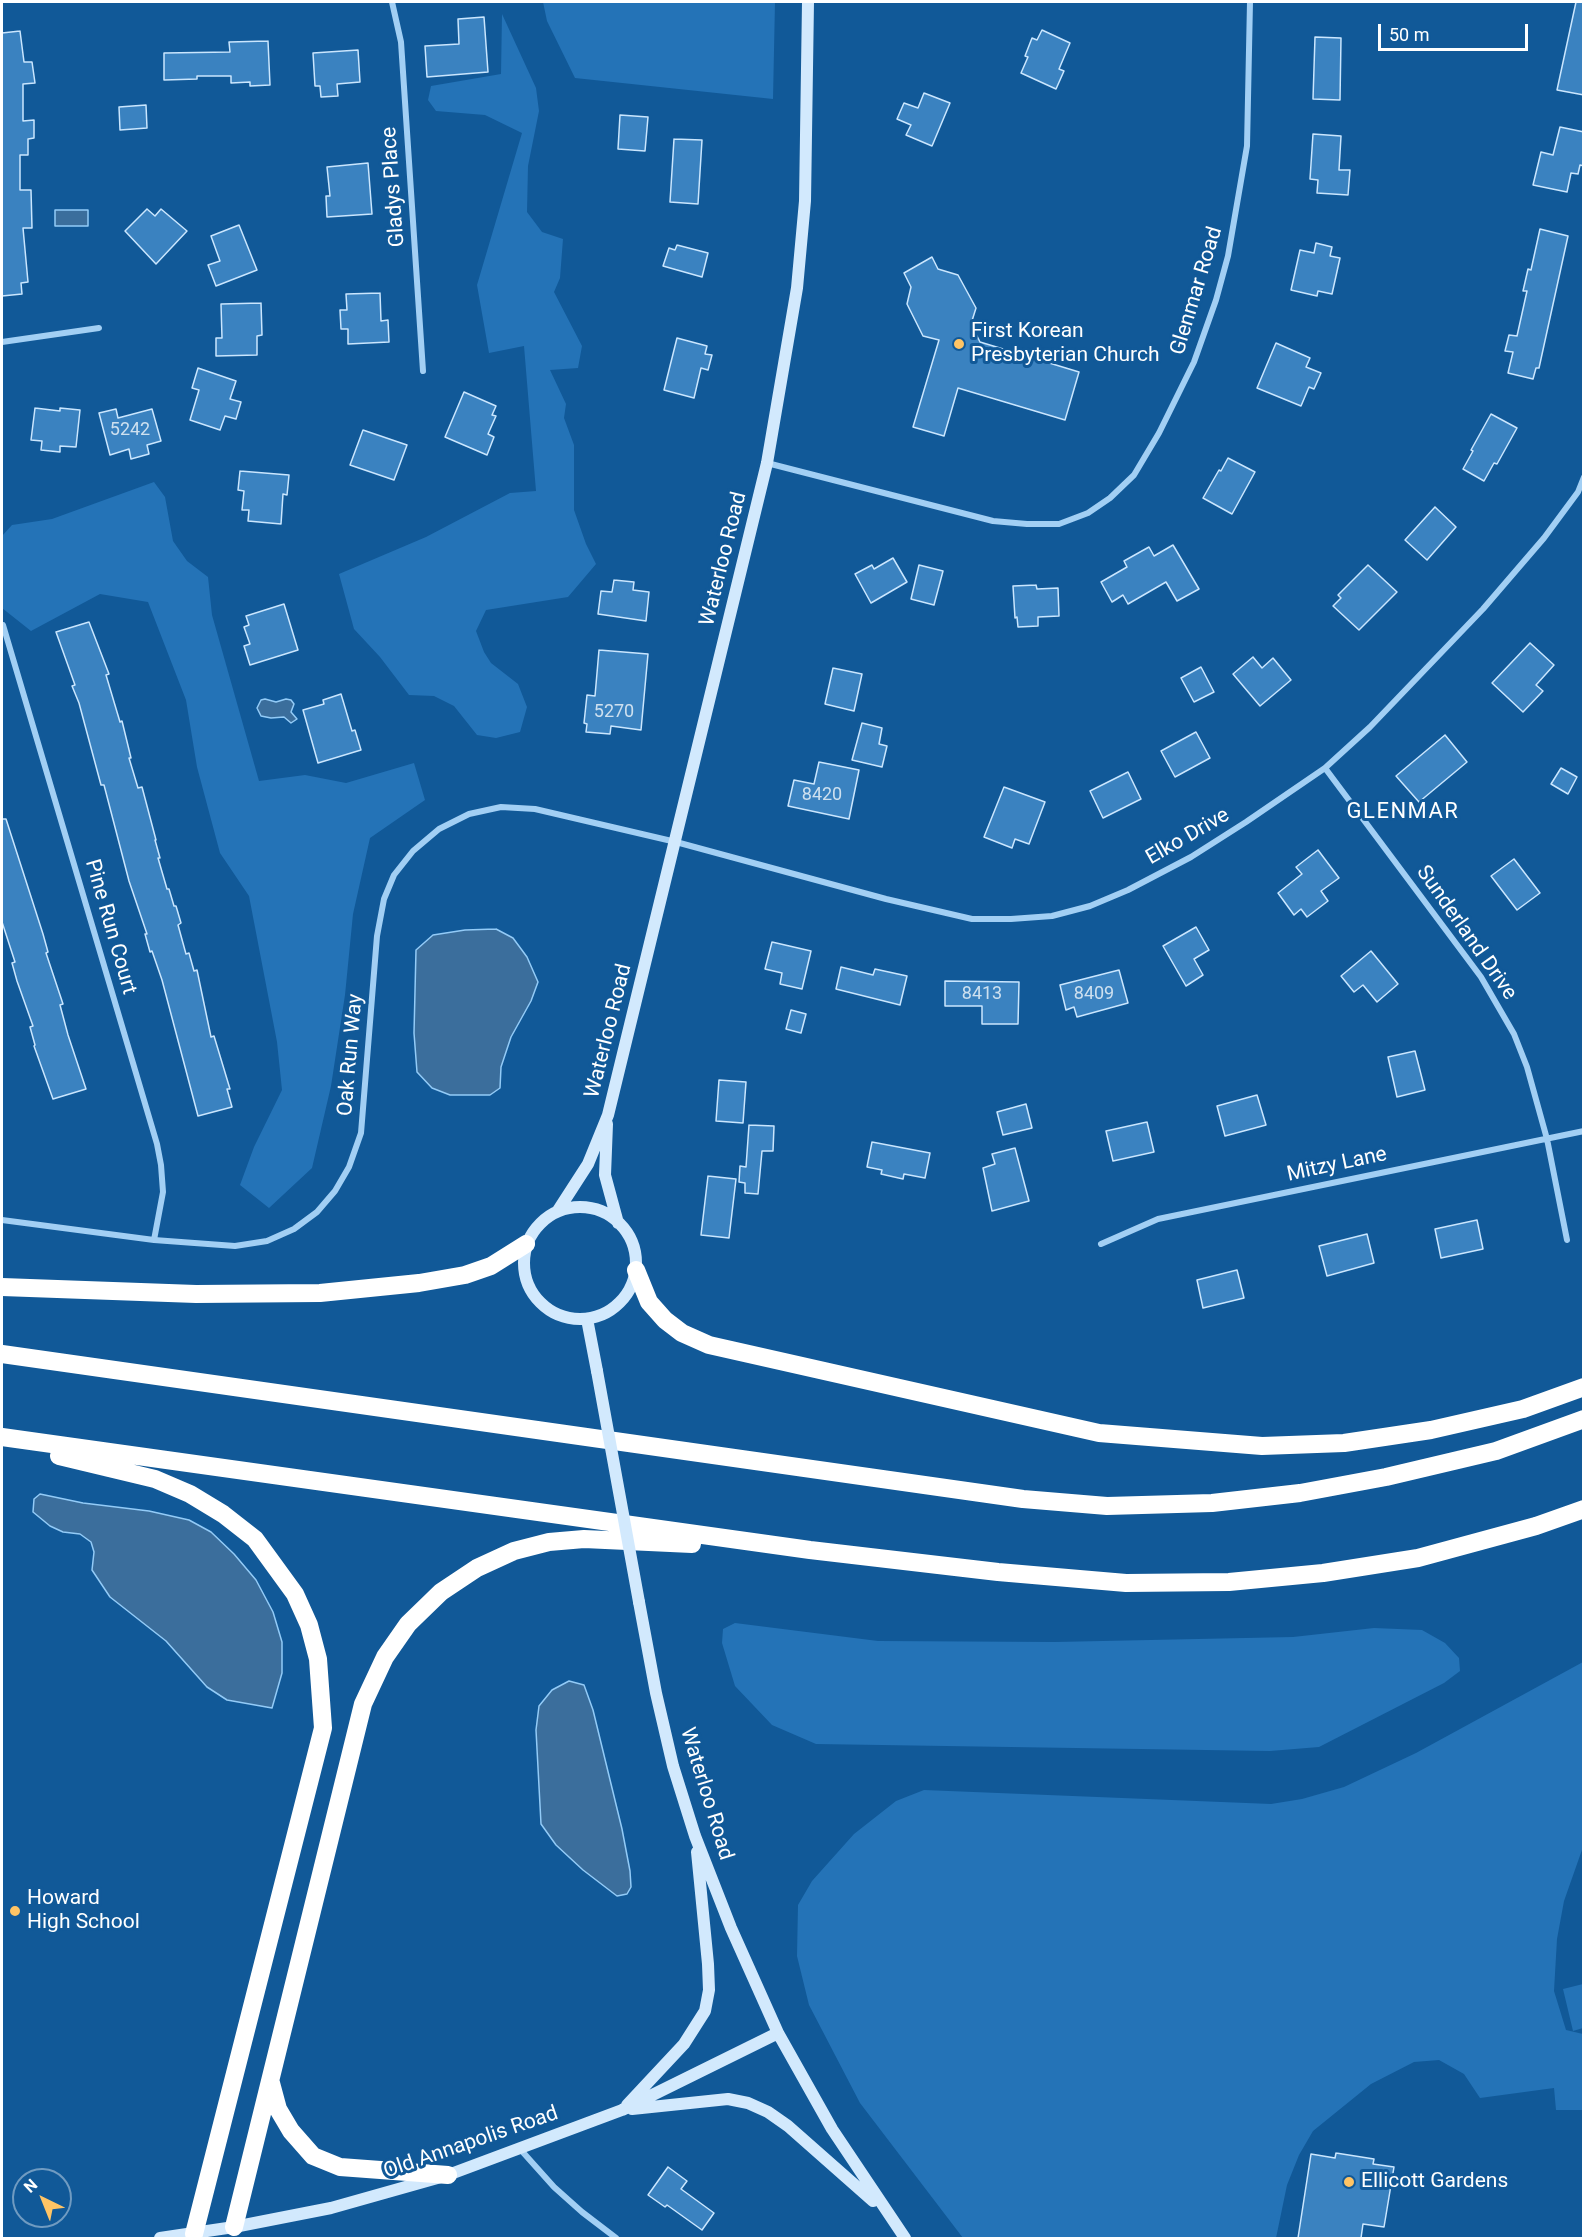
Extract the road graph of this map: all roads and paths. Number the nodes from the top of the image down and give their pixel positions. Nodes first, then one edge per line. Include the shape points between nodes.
1 (392, 2) edge
2 (808, 2) edge
3 (1250, 2) edge
4 (99, 328) dead end
5 (2, 342) edge
6 (423, 371) dead end
7 (767, 463) junction
8 (1584, 477) edge
9 (3, 625) dead end
10 (1325, 768) junction
11 (676, 842) junction
12 (608, 1115) junction
13 (1584, 1131) edge
14 (1547, 1139) junction
15 (557, 1212) junction
16 (2, 1220) edge
17 (618, 1223) junction
18 (154, 1240) junction
19 (1567, 1240) dead end
20 (526, 1244) junction
21 (1101, 1244) dead end
22 (636, 1269) junction
23 (2, 1287) edge
24 (587, 1319) junction
25 (2, 1354) edge
26 (1584, 1387) edge
27 (1584, 1419) edge
28 (2, 1437) edge
29 (2, 1442) edge
30 (1584, 1509) edge
31 (810, 1550) junction
32 (695, 1836) junction
33 (778, 2034) junction
34 (271, 2081) junction
35 (622, 2110) junction
36 (520, 2149) junction
37 (447, 2175) junction
38 (885, 2211) junction
39 (234, 2227) junction
40 (194, 2234) junction
41 (160, 2238) edge
42 (616, 2238) edge
43 (904, 2238) edge

1 - 6 street, Gladys Place via 401,42
2 - 7 main road, Waterloo Road via 805,201 797,288
3 - 7 street, Glenmar Road via 1247,146 1228,256 1216,300 1194,363 1159,433 1134,475 1110,498 1088,513 1059,524 993,521
4 - 5 street
7 - 11 main road, Waterloo Road
8 - 10 street, Elko Drive via 1578,492 1544,538 1483,609 1370,727
9 - 18 street, Pine Run Court via 157,1144 163,1192
10 - 11 street, Elko Drive via 1191,856 1128,890 1052,916 972,919
10 - 14 street, Sunderland Drive via 1500,1008 1527,1067
11 - 12 main road, Waterloo Road
11 - 18 street, Oak Run Way via 535,809 501,807 469,814 439,828 394,875 384,899 377,936 361,1133 335,1191 294,1229 267,1241 235,1246
12 - 15 main road, Waterloo Road via 588,1164
12 - 17 main road, Waterloo Road via 605,1175
13 - 14 street, Mitzy Lane
14 - 19 street, Sunderland Drive
14 - 21 street, Mitzy Lane via 1158,1219
15 - 17 main road via 590,1207
15 - 20 main road via 538,1226
16 - 18 street, Oak Run Way
17 - 22 main road via 634,1250
20 - 23 highway via 491,1266 465,1275 320,1293 196,1294
20 - 24 main road via 525,1278 536,1299 556,1315
22 - 24 main road via 631,1288 619,1304
22 - 26 highway via 649,1302 664,1320 682,1334 709,1344 1099,1433 1262,1446 1344,1443 1431,1430 1522,1409
24 - 32 main road, Waterloo Road, bridge via 656,1693
25 - 27 highway via 1023,1499 1107,1506 1212,1503 1300,1493 1496,1451
28 - 31 highway
29 - 40 highway via 155,1479 223,1514 255,1539 295,1594 309,1624 318,1659 323,1728
30 - 31 highway via 1418,1558 1229,1582 1126,1583
31 - 34 highway via 584,1539 549,1542 514,1551 477,1568 441,1592 408,1624 385,1657 363,1704
32 - 33 main road, Waterloo Road
32 - 35 main road via 708,1964 705,2011 684,2044
33 - 35 main road, Old Annapolis Road
33 - 38 main road, Waterloo Road
34 - 37 highway via 278,2109 313,2156 340,2168
34 - 39 highway
35 - 36 main road, Old Annapolis Road
35 - 38 main road via 728,2099 748,2103 788,2126
36 - 37 main road, Old Annapolis Road
36 - 42 street via 561,2193
37 - 39 main road, Old Annapolis Road via 331,2208
38 - 43 main road, Waterloo Road
39 - 40 main road, Old Annapolis Road
40 - 41 main road, Old Annapolis Road

